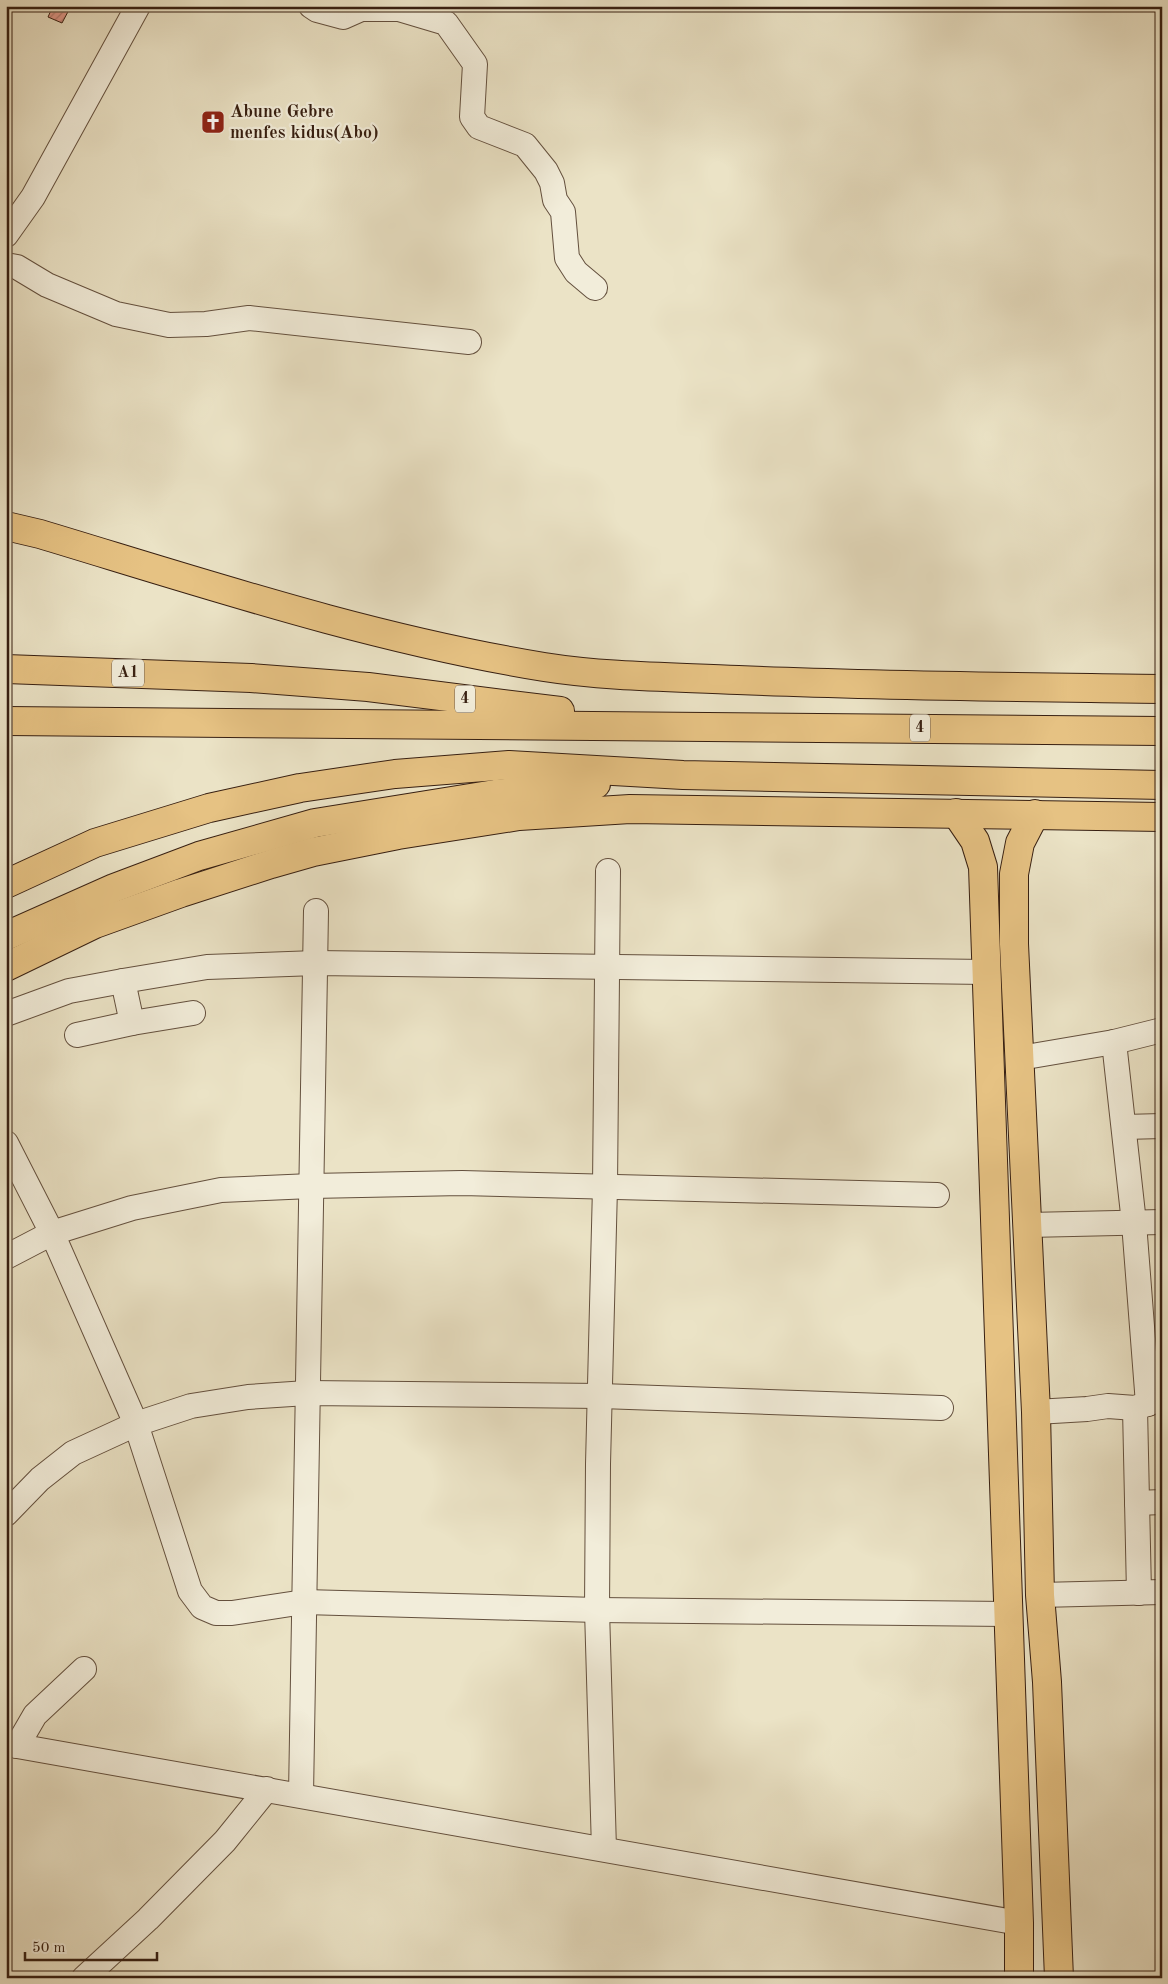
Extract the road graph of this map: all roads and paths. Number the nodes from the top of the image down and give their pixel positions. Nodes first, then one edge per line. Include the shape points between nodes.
1 (138, 6) edge
2 (311, 6) edge
3 (362, 8) edge
4 (6, 235) edge
5 (6, 265) edge
6 (595, 288) dead end
7 (469, 342) dead end
8 (6, 526) edge
9 (6, 669) edge
10 (251, 678) joint
11 (1162, 689) edge
12 (6, 721) edge
13 (678, 726) junction
14 (1162, 731) edge
15 (683, 775) junction
16 (1162, 785) edge
17 (956, 813) junction
18 (1035, 814) junction
19 (1162, 817) edge
20 (608, 871) dead end
21 (6, 884) edge
22 (316, 910) dead end
23 (6, 936) edge
24 (316, 963) junction
25 (6, 966) edge
26 (607, 967) junction
27 (986, 972) junction
28 (124, 981) junction
29 (193, 1013) dead end
30 (6, 1014) edge
31 (132, 1023) junction
32 (1162, 1030) edge
33 (77, 1035) dead end
34 (1114, 1042) junction
35 (1020, 1058) junction
36 (1162, 1126) edge
37 (1124, 1127) junction
38 (6, 1143) edge
39 (311, 1186) junction
40 (605, 1187) junction
41 (937, 1195) dead end
42 (1162, 1222) edge
43 (1134, 1224) junction
44 (1028, 1225) junction
45 (52, 1233) junction
46 (6, 1257) edge
47 (307, 1393) junction
48 (601, 1396) junction
49 (1148, 1404) edge
50 (941, 1408) dead end
51 (1036, 1412) junction
52 (136, 1424) junction
53 (1162, 1502) edge
54 (1137, 1504) junction
55 (6, 1514) edge
56 (1150, 1592) edge
57 (1040, 1595) junction
58 (304, 1602) junction
59 (597, 1610) junction
60 (1007, 1614) junction
61 (84, 1669) dead end
62 (12, 1745) edge
63 (267, 1789) junction
64 (301, 1795) junction
65 (604, 1849) junction
66 (1019, 1923) junction
67 (84, 1978) edge
68 (1019, 1978) edge
69 (1059, 1978) edge

1 - 4 street via 32,197
2 - 3 street via 343,17
3 - 6 street via 399,9 446,23 474,64 472,117 479,128 526,145 546,171 555,200 563,212 567,258 576,272
5 - 7 street via 17,267 46,285 116,314 169,325 249,318
8 - 11 main road via 326,618 443,648 547,667 644,676 793,682
9 - 10 main road, A1
10 - 13 main road, 4 via 368,687
12 - 13 main road
13 - 14 main road, 4
15 - 16 main road
15 - 21 main road via 509,765 395,774 300,788 209,808 95,843
15 - 23 main road via 495,794 315,823 199,856 114,888
17 - 18 main road
17 - 25 main road via 630,809 519,816 398,835 313,852 181,892 96,924
17 - 27 main road via 975,841 983,867
18 - 19 main road
18 - 35 main road via 1020,842 1014,874
20 - 26 street
22 - 24 street
24 - 26 street
24 - 28 street via 207,967
24 - 39 street
26 - 27 street
26 - 40 street
27 - 60 main road
28 - 30 street via 69,991
28 - 31 street
29 - 31 street
31 - 33 street
32 - 34 street
34 - 35 street
34 - 37 street
35 - 44 main road
36 - 37 street
37 - 43 street
38 - 45 street
39 - 40 street via 462,1183
39 - 45 street via 221,1190 132,1208
39 - 47 street
40 - 41 street
40 - 48 street
42 - 43 street
43 - 44 street
43 - 49 street
44 - 51 main road
45 - 46 street
45 - 52 street
47 - 48 street
47 - 52 street via 248,1397 191,1406
47 - 58 street
48 - 50 street
48 - 59 street
49 - 51 street
49 - 54 street
51 - 57 main road
52 - 55 street via 73,1454 40,1479
52 - 58 street via 190,1591 202,1607 232,1613
53 - 54 street
54 - 56 street
56 - 57 street
57 - 69 main road via 1048,1692
58 - 59 street
58 - 64 street
59 - 60 street
59 - 65 street
60 - 66 main road
61 - 62 street via 35,1715
62 - 63 street
63 - 64 street
63 - 67 street via 225,1841
64 - 65 street
65 - 66 street
66 - 68 main road

